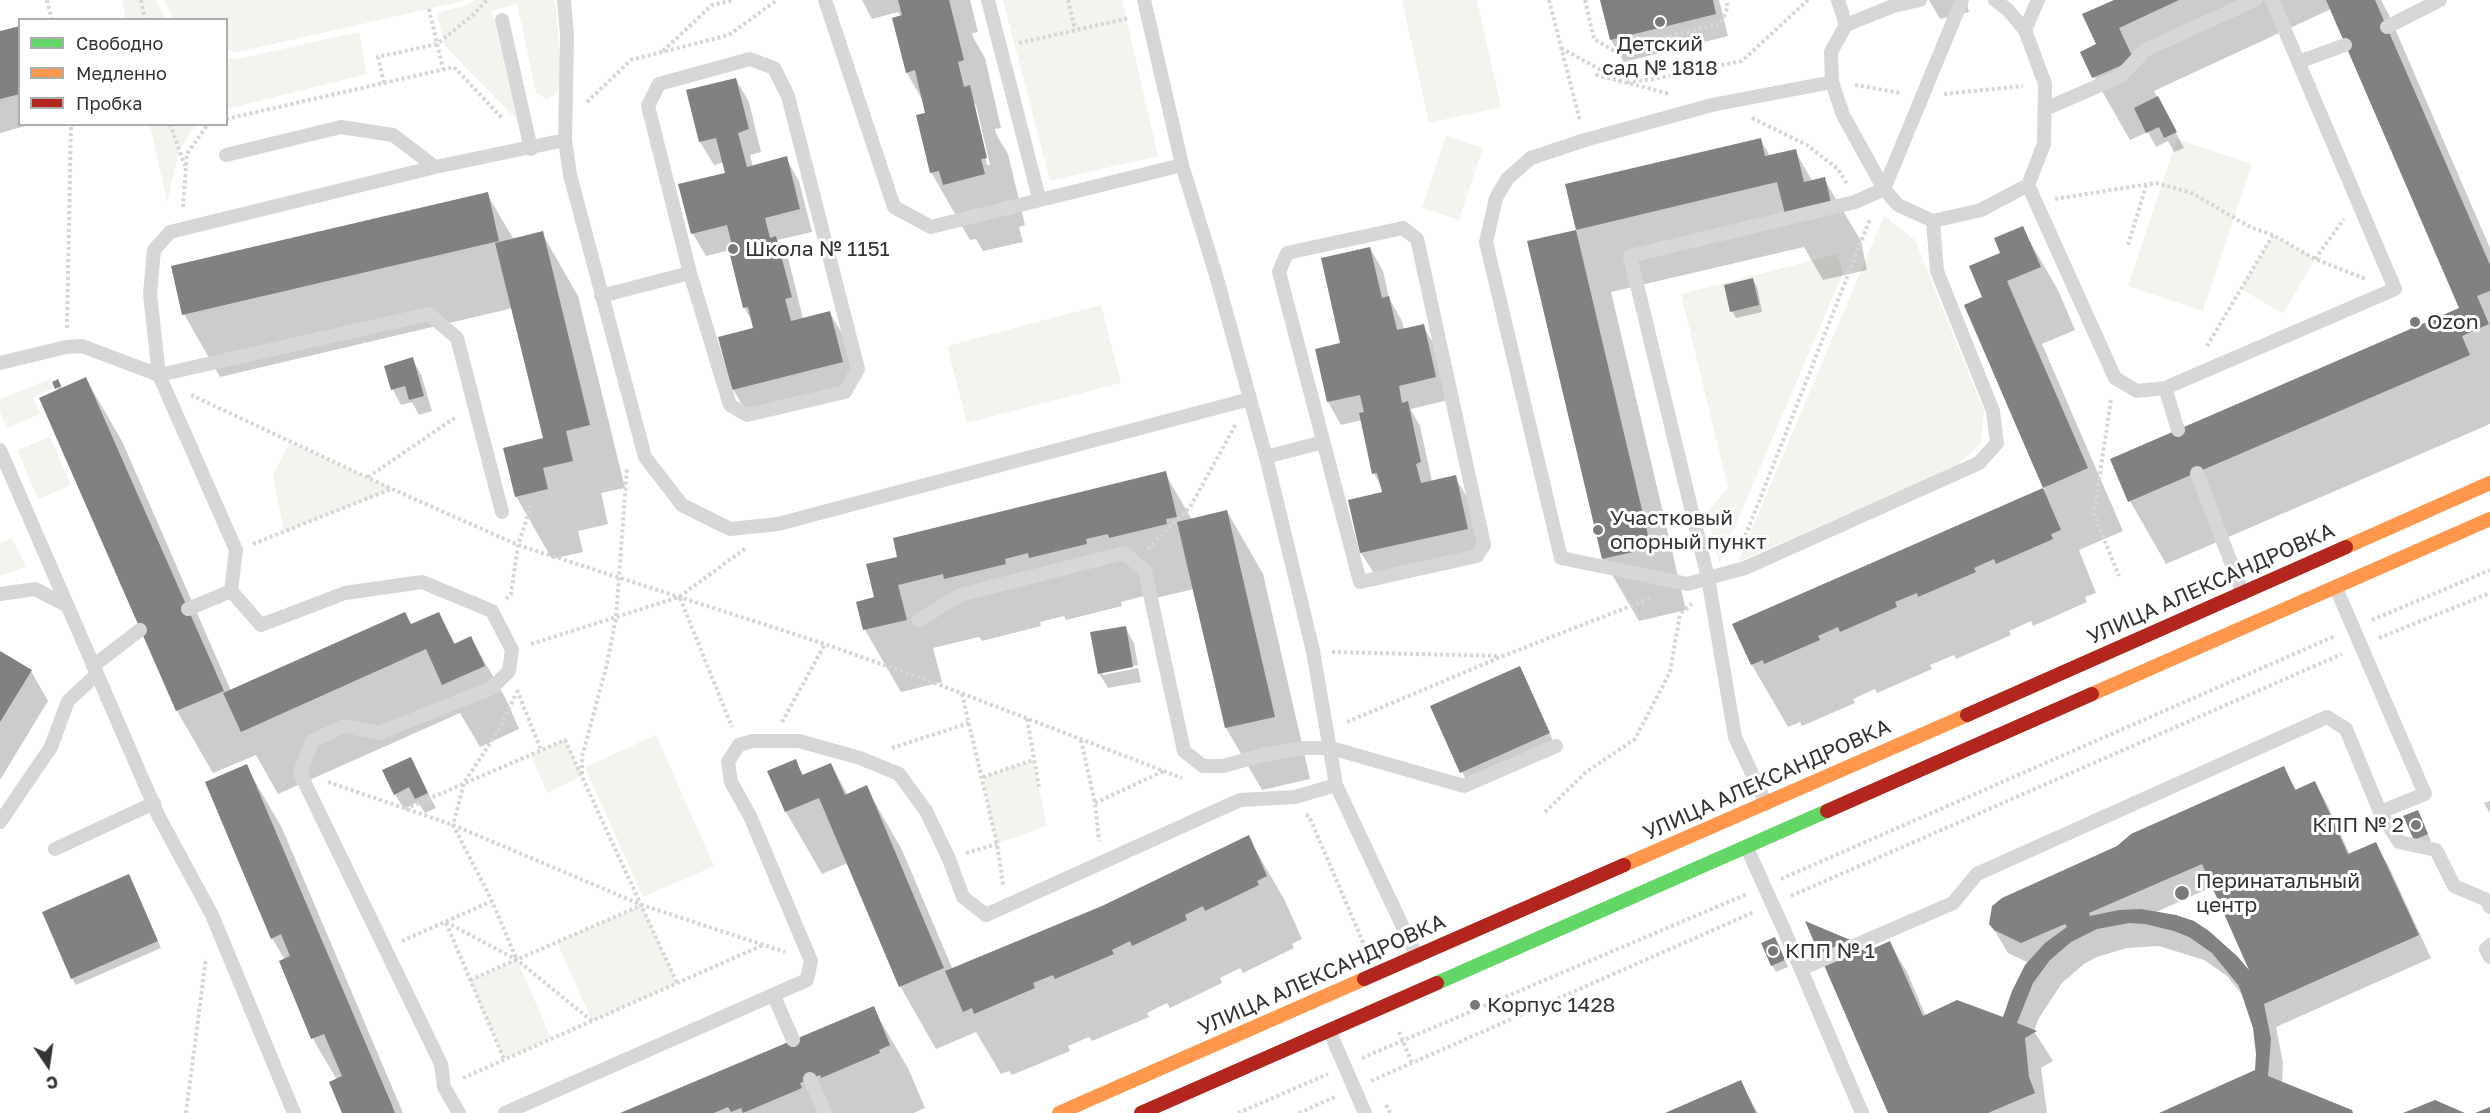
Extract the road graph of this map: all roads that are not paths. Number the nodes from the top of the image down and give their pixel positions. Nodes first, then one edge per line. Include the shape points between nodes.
1 (564, 0) edge
2 (825, 0) edge
3 (988, 0) edge
4 (1144, 0) edge
5 (1838, 0) edge
6 (1920, 0) edge
7 (1962, 0) edge
8 (1995, 0) edge
9 (2038, 0) edge
10 (2255, 0) edge
11 (2272, 0) edge
12 (2440, 0) edge
13 (502, 20) dead end
14 (1846, 25) junction
15 (2387, 27) dead end
16 (2025, 30) junction
17 (2345, 45) dead end
18 (2298, 62) junction
19 (1832, 82) junction
20 (2045, 110) junction
21 (565, 140) junction
22 (531, 149) junction
23 (226, 155) dead end
24 (1182, 165) junction
25 (435, 167) junction
26 (2028, 185) junction
27 (1884, 189) junction
28 (1039, 198) junction
29 (1933, 221) junction
30 (690, 273) junction
31 (601, 296) junction
32 (0, 363) edge
33 (160, 378) junction
34 (2165, 388) junction
35 (1250, 399) junction
36 (2178, 430) dead end
37 (1323, 442) junction
38 (4, 446) edge
39 (1266, 457) junction
40 (2197, 473) dead end
41 (2490, 483) edge
42 (502, 512) dead end
43 (2490, 519) edge
44 (1709, 583) junction
45 (2336, 588) junction
46 (231, 591) junction
47 (0, 594) edge
48 (2243, 594) junction
49 (66, 605) junction
50 (188, 609) dead end
51 (919, 621) dead end
52 (140, 630) dead end
53 (95, 670) junction
54 (1556, 746) dead end
55 (1331, 748) junction
56 (1336, 785) junction
57 (154, 803) junction
58 (2380, 813) junction
59 (1772, 819) junction
60 (0, 822) edge
61 (1747, 848) junction
62 (55, 849) dead end
63 (2490, 908) edge
64 (2490, 945) edge
65 (1417, 957) junction
66 (2490, 957) edge
67 (1801, 969) junction
68 (774, 996) junction
69 (1329, 1030) junction
70 (793, 1040) dead end
71 (810, 1079) dead end
72 (294, 1113) edge
73 (459, 1113) edge
74 (505, 1113) edge
75 (825, 1113) edge
76 (1059, 1113) edge
77 (1141, 1113) edge
78 (1365, 1113) edge
79 (1862, 1113) edge

1 - 21 lane
2 - 28 lane via 894,207 931,227
3 - 28 lane
4 - 24 lane
5 - 14 lane
6 - 14 lane
7 - 27 lane
8 - 16 lane
9 - 16 lane
10 - 20 lane via 2145,50 2121,76
11 - 18 lane
12 - 15 lane
13 - 22 lane
14 - 19 lane via 1832,52
16 - 20 lane via 2045,84
17 - 18 lane
18 - 34 lane via 2395,289
19 - 27 lane via 1843,115
19 - 44 lane via 1712,105 1531,158 1507,179 1496,198 1486,242 1561,558 1688,584
20 - 26 lane via 2044,144
21 - 22 lane
21 - 31 lane
22 - 25 lane
23 - 25 lane via 341,127 393,135
24 - 28 lane
24 - 35 lane
25 - 33 lane via 170,232 154,250 150,294
26 - 29 lane via 1981,210
26 - 34 lane via 2115,378 2137,391
27 - 29 lane via 1898,205
27 - 44 lane via 1855,202 1630,256
29 - 44 lane via 1937,271 1993,411 1997,443 1979,463
30 - 30 lane via 648,106 659,84 750,59 774,68 788,96 858,369 844,392 747,415 730,405
30 - 31 lane
31 - 35 lane via 645,457 682,504 730,529 778,525
32 - 33 lane via 82,346
33 - 42 lane via 429,314 457,338
33 - 46 lane via 236,550
34 - 36 lane
35 - 39 lane
37 - 37 lane via 1279,272 1287,253 1403,228 1417,239 1484,545 1477,556 1360,582
37 - 39 lane
38 - 49 lane
39 - 55 lane via 1313,651
40 - 48 lane
41 - 48 main road, УЛИЦА АЛЕКСАНДРОВКА
43 - 45 main road, УЛИЦА АЛЕКСАНДРОВКА
44 - 59 lane via 1735,737
45 - 58 lane via 2425,794
45 - 59 main road, УЛИЦА АЛЕКСАНДРОВКА
46 - 50 lane
46 - 73 lane via 261,625 345,593 422,582 492,611 512,650 509,671 492,688 379,733 344,726 312,741 300,773 441,1064 444,1087
47 - 49 lane via 35,589
48 - 59 main road, УЛИЦА АЛЕКСАНДРОВКА
49 - 53 lane
51 - 55 lane via 960,595 1124,553 1145,571 1184,751 1203,766 1223,766 1263,755
52 - 53 lane
53 - 57 lane
53 - 60 lane via 68,701 51,747
54 - 55 lane via 1464,786
55 - 56 lane
56 - 65 lane
56 - 68 lane via 1295,797 1240,800 986,915 963,897 926,811 898,774 860,758 799,741 752,741 739,745 729,762 731,782 750,816 811,962 807,980
57 - 62 lane
57 - 72 lane via 212,915
58 - 63 lane via 2399,842 2436,850 2454,886 2487,900
58 - 67 lane via 2346,729 2327,717 1977,874 1953,903
59 - 61 main road, УЛИЦА АЛЕКСАНДРОВКА
59 - 65 main road, УЛИЦА АЛЕКСАНДРОВКА
61 - 67 lane
61 - 69 main road, УЛИЦА АЛЕКСАНДРОВКА
64 - 66 lane via 2486,949
65 - 76 main road, УЛИЦА АЛЕКСАНДРОВКА
67 - 79 lane
68 - 70 lane
68 - 74 lane
69 - 77 main road, УЛИЦА АЛЕКСАНДРОВКА
69 - 78 lane
71 - 75 lane

